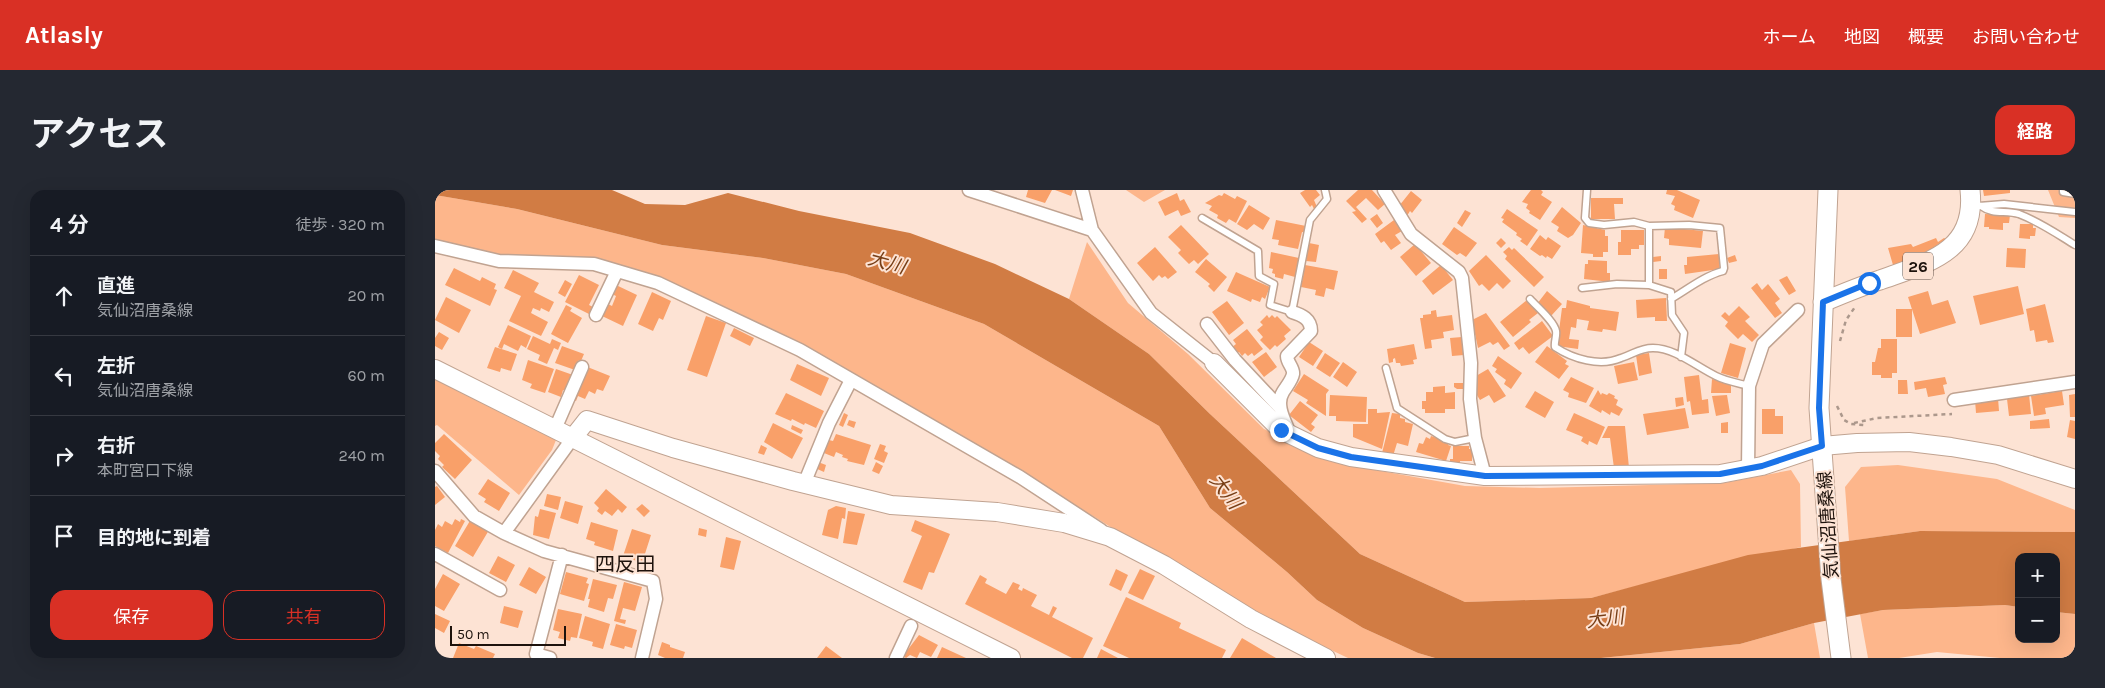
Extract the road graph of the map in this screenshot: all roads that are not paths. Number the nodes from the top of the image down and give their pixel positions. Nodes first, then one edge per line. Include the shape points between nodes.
1 (969, 190) edge
2 (1082, 190) edge
3 (1325, 190) edge
4 (1384, 190) edge
5 (1587, 190) edge
6 (1827, 190) edge
7 (2063, 190) edge
8 (2075, 194) edge
9 (1974, 200) edge
10 (2075, 212) edge
11 (1202, 218) dead end
12 (1649, 226) junction
13 (1093, 230) junction
14 (2075, 245) edge
15 (435, 246) edge
16 (617, 271) junction
17 (1649, 285) junction
18 (1582, 288) dead end
19 (1530, 299) dead end
20 (1671, 299) junction
21 (1823, 302) junction
22 (1798, 310) dead end
23 (1292, 312) junction
24 (596, 315) dead end
25 (1207, 324) dead end
26 (1681, 357) junction
27 (1214, 363) joint
28 (583, 367) dead end
29 (1386, 368) dead end
30 (435, 369) edge
31 (851, 380) junction
32 (2075, 382) edge
33 (1749, 386) junction
34 (1960, 400) road end
35 (1280, 408) junction
36 (555, 429) junction
37 (1290, 434) junction
38 (1475, 438) junction
39 (572, 439) junction
40 (1822, 446) junction
41 (1749, 469) junction
42 (435, 471) edge
43 (1485, 476) junction
44 (2075, 479) edge
45 (804, 484) junction
46 (504, 533) junction
47 (1111, 536) junction
48 (435, 554) edge
49 (562, 556) junction
50 (500, 590) dead end
51 (911, 626) dead end
52 (898, 657) edge
53 (550, 658) edge
54 (642, 658) edge
55 (1011, 658) edge
56 (1326, 658) edge
57 (1841, 658) edge

1 - 13 street
2 - 13 street
3 - 23 lane via 1327,199 1310,220
4 - 38 street via 1411,234 1459,272 1462,278
5 - 12 lane via 1585,218 1589,223 1634,222
6 - 21 main road, 気仙沼唐桑線
7 - 8 lane
9 - 10 lane
9 - 14 lane via 1988,212 2016,213 2040,222
9 - 21 main road, 26 via 1961,239 1947,252 1926,264
11 - 23 lane via 1257,251 1259,276 1274,284 1270,305
12 - 17 lane
12 - 20 lane via 1720,228 1723,271 1708,275
13 - 27 street via 1151,313
15 - 16 street via 499,261 594,264
16 - 24 street
16 - 31 street via 658,283 795,347
17 - 18 lane
17 - 20 lane via 1671,292
19 - 26 lane via 1552,322 1556,332 1555,347 1566,354 1605,361 1621,359 1635,350 1652,348
20 - 26 lane via 1672,315 1684,333
21 - 40 main road, 気仙沼唐桑線 via 1819,408
22 - 33 street via 1763,344
23 - 35 street via 1307,319 1311,331 1287,356 1293,376 1280,398
25 - 35 street
26 - 33 lane via 1717,377
27 - 37 street via 1281,430
28 - 36 street
29 - 38 lane via 1397,408 1445,439 1455,442
30 - 36 street
31 - 45 street
31 - 47 street via 1020,477
32 - 34 street
33 - 41 street
35 - 37 street
36 - 39 street
37 - 43 street via 1318,448 1351,457
38 - 43 street
39 - 45 street via 587,420 673,448
39 - 46 street
39 - 55 street
40 - 41 street
40 - 44 street via 1909,442 1951,447 1998,455
40 - 57 main road, 気仙沼唐桑線 via 1831,579
41 - 43 street via 1720,474
42 - 46 street via 474,516
45 - 47 street via 891,505 997,512 1064,523
46 - 49 street
47 - 56 street via 1251,619
48 - 50 street
49 - 53 street via 535,654
49 - 54 street via 653,581 656,599
51 - 52 street

